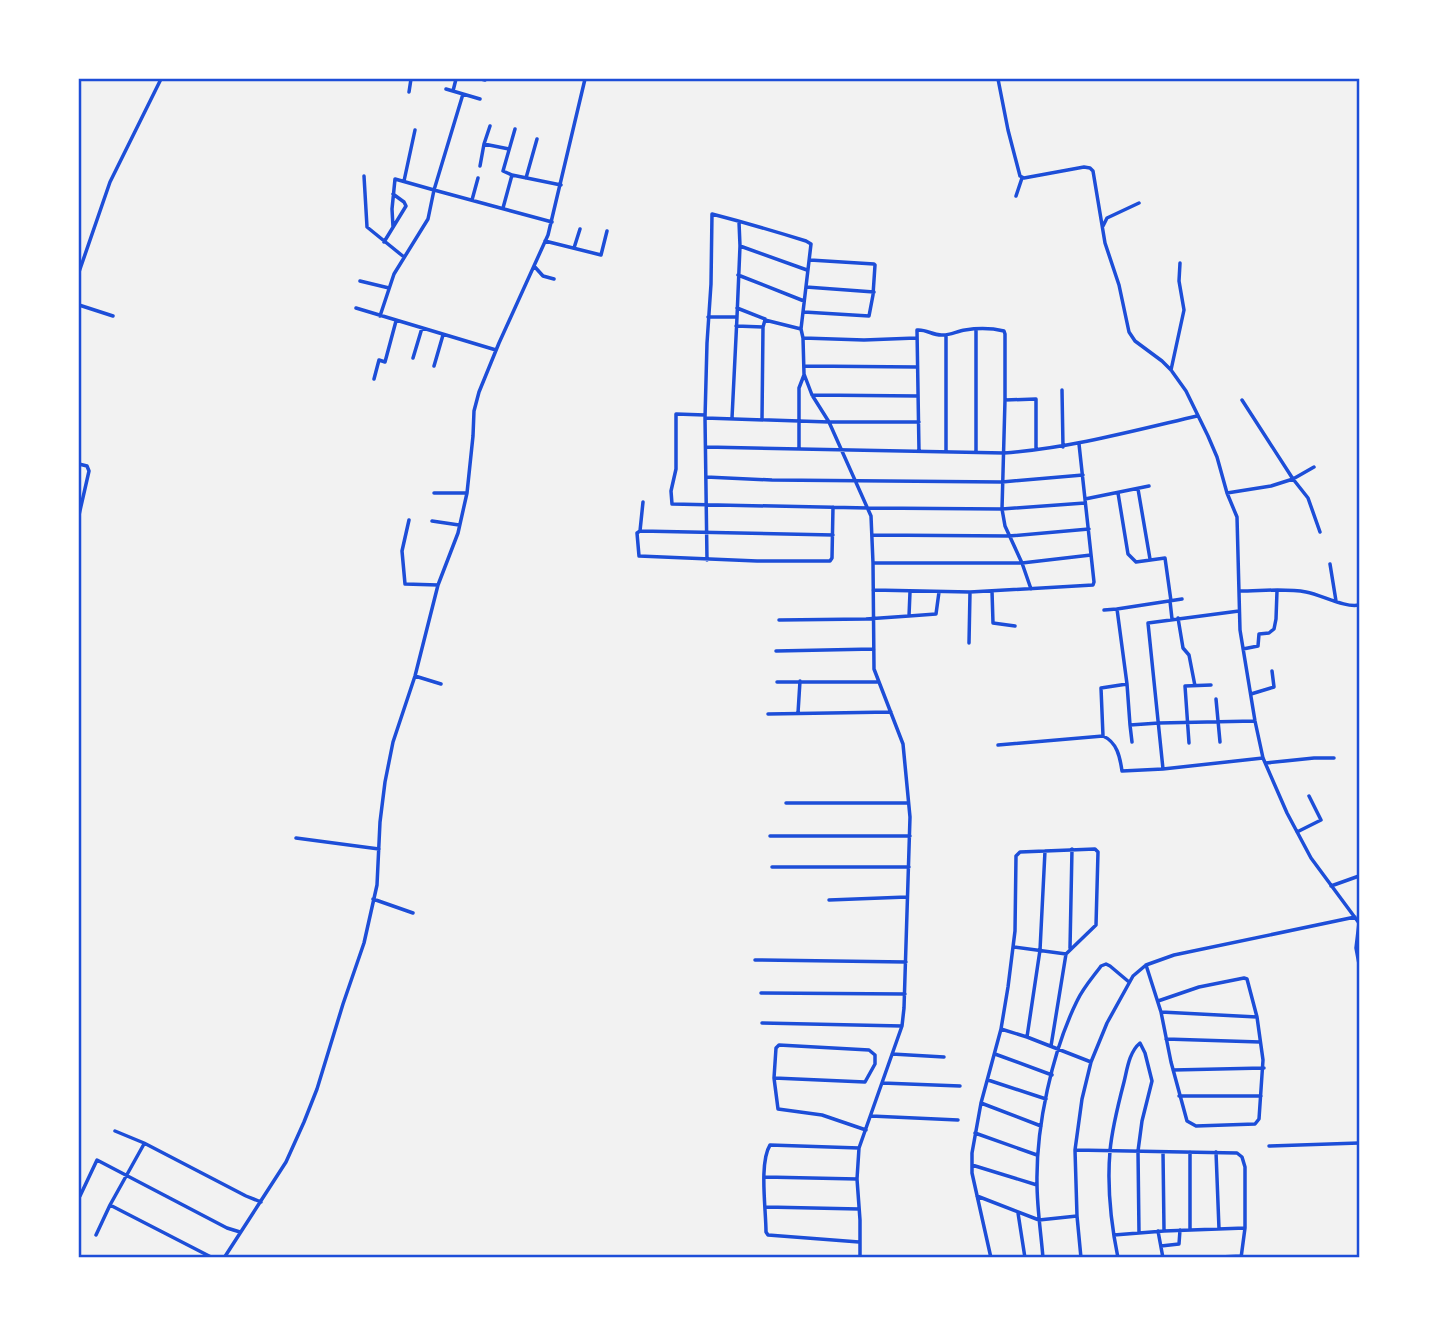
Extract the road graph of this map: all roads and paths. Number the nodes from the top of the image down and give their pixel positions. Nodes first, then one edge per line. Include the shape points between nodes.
1 (161, 79) edge
2 (411, 79) edge
3 (456, 79) edge
4 (585, 79) edge
5 (998, 79) edge
6 (446, 89) dead end
7 (453, 91) junction
8 (409, 92) dead end
9 (463, 94) junction
10 (480, 99) dead end
11 (490, 126) dead end
12 (515, 129) dead end
13 (415, 131) dead end
14 (537, 139) dead end
15 (484, 144) junction
16 (509, 149) junction
17 (480, 166) dead end
18 (512, 175) junction
19 (364, 176) dead end
20 (478, 178) dead end
21 (526, 178) junction
22 (1022, 178) junction
23 (404, 181) junction
24 (561, 185) junction
25 (434, 190) junction
26 (393, 194) junction
27 (1016, 196) dead end
28 (472, 200) junction
29 (1139, 203) dead end
30 (503, 208) junction
31 (552, 222) junction
32 (739, 222) junction
33 (393, 227) junction
34 (1103, 228) junction
35 (580, 229) dead end
36 (607, 231) dead end
37 (545, 241) junction
38 (384, 242) junction
39 (740, 246) junction
40 (574, 248) junction
41 (404, 257) junction
42 (810, 260) junction
43 (1180, 263) dead end
44 (534, 266) junction
45 (808, 271) junction
46 (79, 272) edge
47 (738, 275) junction
48 (554, 279) dead end
49 (359, 281) dead end
50 (389, 288) junction
51 (806, 288) junction
52 (874, 292) junction
53 (804, 301) junction
54 (79, 305) edge
55 (356, 308) dead end
56 (737, 308) junction
57 (803, 312) junction
58 (113, 316) dead end
59 (380, 316) junction
60 (708, 317) junction
61 (737, 317) junction
62 (765, 320) junction
63 (396, 321) junction
64 (736, 326) junction
65 (763, 327) junction
66 (422, 328) junction
67 (801, 329) junction
68 (976, 329) junction
69 (443, 335) junction
70 (946, 335) junction
71 (803, 338) junction
72 (916, 338) junction
73 (496, 350) junction
74 (413, 358) dead end
75 (434, 366) dead end
76 (804, 366) junction
77 (917, 367) junction
78 (1171, 370) junction
79 (804, 374) junction
80 (374, 379) dead end
81 (1062, 390) dead end
82 (812, 395) junction
83 (918, 396) junction
84 (1005, 400) junction
85 (1242, 400) dead end
86 (705, 416) junction
87 (1198, 416) junction
88 (732, 418) junction
89 (762, 419) junction
90 (799, 420) junction
91 (829, 422) junction
92 (919, 422) junction
93 (1079, 444) junction
94 (706, 447) junction
95 (1063, 447) junction
96 (799, 449) junction
97 (841, 449) junction
98 (919, 451) junction
99 (1036, 451) junction
100 (946, 452) junction
101 (976, 452) junction
102 (1004, 453) junction
103 (79, 464) edge
104 (1314, 467) dead end
105 (1083, 475) junction
106 (706, 477) junction
107 (1293, 479) junction
108 (856, 481) junction
109 (1002, 482) junction
110 (1149, 486) dead end
111 (1138, 489) junction
112 (434, 493) dead end
113 (467, 493) junction
114 (1118, 493) junction
115 (1227, 493) junction
116 (1085, 501) junction
117 (643, 502) dead end
118 (80, 504) edge
119 (706, 505) junction
120 (833, 507) junction
121 (868, 508) junction
122 (1002, 509) junction
123 (79, 515) edge
124 (409, 520) dead end
125 (432, 521) dead end
126 (459, 525) junction
127 (1089, 529) junction
128 (640, 531) junction
129 (707, 532) junction
130 (1320, 532) dead end
131 (833, 535) junction
132 (872, 536) junction
133 (1009, 536) junction
134 (1091, 555) junction
135 (708, 560) junction
136 (1151, 560) junction
137 (873, 563) junction
138 (1022, 563) junction
139 (1329, 564) dead end
140 (438, 585) junction
141 (1031, 589) junction
142 (873, 590) junction
143 (992, 591) junction
144 (1239, 591) junction
145 (1277, 591) junction
146 (910, 592) junction
147 (939, 592) junction
148 (970, 592) junction
149 (1182, 599) dead end
150 (1170, 601) junction
151 (1336, 601) junction
152 (1359, 605) edge
153 (1117, 608) junction
154 (1104, 610) dead end
155 (1239, 611) junction
156 (909, 616) junction
157 (873, 618) junction
158 (1175, 618) junction
159 (779, 620) dead end
160 (1014, 626) dead end
161 (969, 643) dead end
162 (874, 649) junction
163 (1243, 649) junction
164 (776, 651) dead end
165 (1272, 671) dead end
166 (415, 676) junction
167 (777, 681) dead end
168 (800, 681) junction
169 (878, 682) junction
170 (441, 684) dead end
171 (1128, 684) junction
172 (1211, 685) dead end
173 (1195, 686) junction
174 (1251, 694) junction
175 (1216, 699) dead end
176 (891, 712) junction
177 (799, 713) junction
178 (768, 714) dead end
179 (1255, 721) junction
180 (1188, 722) junction
181 (1218, 722) junction
182 (1158, 723) junction
183 (1130, 725) junction
184 (1103, 736) junction
185 (1132, 742) dead end
186 (1220, 742) dead end
187 (1189, 743) dead end
188 (998, 745) dead end
189 (1263, 758) junction
190 (1334, 758) dead end
191 (1266, 763) junction
192 (1163, 769) junction
193 (1308, 796) dead end
194 (786, 803) dead end
195 (908, 803) junction
196 (1297, 832) junction
197 (770, 836) dead end
198 (910, 836) junction
199 (296, 838) dead end
200 (379, 849) junction
201 (1072, 849) junction
202 (1045, 850) junction
203 (772, 867) dead end
204 (909, 867) junction
205 (1359, 876) edge
206 (1331, 886) junction
207 (907, 897) junction
208 (373, 899) junction
209 (829, 900) dead end
210 (413, 913) dead end
211 (1354, 916) junction
212 (1359, 923) edge
213 (1014, 947) junction
214 (1070, 949) junction
215 (1040, 950) junction
216 (1066, 954) junction
217 (755, 960) dead end
218 (906, 962) junction
219 (1359, 964) edge
220 (1146, 965) junction
221 (1129, 982) junction
222 (761, 993) dead end
223 (905, 994) junction
224 (1158, 1001) junction
225 (1161, 1012) junction
226 (1257, 1017) junction
227 (762, 1023) dead end
228 (902, 1026) junction
229 (1001, 1029) junction
230 (1027, 1037) junction
231 (1166, 1039) junction
232 (1260, 1042) junction
233 (1051, 1046) junction
234 (1059, 1049) junction
235 (892, 1054) junction
236 (995, 1054) junction
237 (944, 1057) dead end
238 (1091, 1062) junction
239 (1264, 1068) junction
240 (1173, 1070) junction
241 (1052, 1075) junction
242 (774, 1078) junction
243 (987, 1080) junction
244 (882, 1083) junction
245 (960, 1086) dead end
246 (1179, 1096) junction
247 (1261, 1096) junction
248 (1046, 1099) junction
249 (981, 1103) junction
250 (871, 1116) junction
251 (958, 1120) dead end
252 (1041, 1126) junction
253 (866, 1130) junction
254 (115, 1131) dead end
255 (975, 1133) junction
256 (144, 1143) junction
257 (1359, 1143) edge
258 (1269, 1146) dead end
259 (859, 1148) junction
260 (1075, 1150) junction
261 (1110, 1151) junction
262 (1138, 1151) junction
263 (1163, 1152) junction
264 (1190, 1152) junction
265 (1216, 1152) junction
266 (1037, 1155) junction
267 (971, 1164) junction
268 (127, 1175) junction
269 (765, 1177) junction
270 (857, 1179) junction
271 (1037, 1185) junction
272 (80, 1196) edge
273 (977, 1196) junction
274 (261, 1202) junction
275 (110, 1205) junction
276 (766, 1207) junction
277 (859, 1209) junction
278 (1018, 1213) junction
279 (1077, 1216) junction
280 (1039, 1220) junction
281 (1245, 1228) junction
282 (1219, 1229) junction
283 (1180, 1230) junction
284 (1190, 1230) junction
285 (1161, 1231) junction
286 (240, 1232) junction
287 (1139, 1233) junction
288 (96, 1235) dead end
289 (1114, 1235) junction
290 (859, 1242) junction
291 (1161, 1246) junction
292 (1241, 1257) edge
293 (213, 1258) edge
294 (224, 1258) edge
295 (860, 1258) edge
296 (991, 1258) edge
297 (1025, 1258) edge
298 (1043, 1258) edge
299 (1080, 1258) edge
300 (1118, 1258) edge
301 (1163, 1258) edge
302 (1199, 1258) edge

1 - 46 street via 110,181
2 - 8 street
3 - 7 street
4 - 24 street
5 - 22 street
6 - 7 street
7 - 9 street
9 - 10 street
9 - 25 street
11 - 15 street
12 - 16 street
13 - 23 street
14 - 21 street
15 - 16 street
15 - 17 street
16 - 18 street via 503,171
18 - 21 street
18 - 30 street
19 - 38 street via 367,228
20 - 28 street
21 - 24 street
22 - 27 street
22 - 34 street via 1090,168
23 - 25 street
23 - 26 street via 395,178
24 - 31 street
25 - 28 street
25 - 41 street via 428,219
26 - 33 street
26 - 33 street via 406,206
28 - 30 street
29 - 34 street via 1107,218
30 - 31 street
31 - 37 street
32 - 39 street
32 - 42 street via 809,243
32 - 60 street via 712,214
33 - 38 street
34 - 78 street via 1131,337
35 - 40 street
36 - 40 street via 601,255
37 - 40 street
37 - 44 street
38 - 41 street
39 - 45 street
39 - 47 street
41 - 50 street
42 - 45 street
42 - 52 street via 874,264
43 - 78 street via 1184,317
44 - 48 street
44 - 73 street
45 - 51 street
47 - 53 street
47 - 56 street
49 - 50 street
50 - 59 street
51 - 52 street
51 - 53 street
52 - 57 street via 869,316
53 - 57 street
54 - 58 street
55 - 59 street
56 - 61 street
56 - 62 street
57 - 67 street
59 - 63 street
60 - 61 street
60 - 86 street
61 - 64 street
62 - 65 street
62 - 67 street
63 - 66 street
63 - 80 street via 385,362 379,360
64 - 65 street
64 - 88 street
65 - 89 street
66 - 69 street
66 - 74 street
67 - 71 street
68 - 70 street
68 - 84 street via 1005,333
68 - 101 street
69 - 73 street
69 - 75 street
70 - 72 street via 918,330
70 - 100 street
71 - 72 street
71 - 76 street
72 - 77 street
73 - 113 street via 474,411
76 - 77 street
76 - 79 street
77 - 83 street
78 - 87 street
79 - 82 street
79 - 90 street
81 - 95 street
82 - 83 street
82 - 91 street
83 - 92 street
84 - 99 street via 1036,399
84 - 102 street
85 - 107 street
86 - 88 street
86 - 94 street
86 - 119 street via 676,414 671,502
87 - 93 street
87 - 115 street
88 - 89 street
89 - 90 street
90 - 91 street
90 - 96 street
91 - 92 street
91 - 97 street
92 - 98 street
93 - 95 street
93 - 105 street
94 - 96 street
94 - 106 street
95 - 99 street
96 - 97 street
97 - 98 street
97 - 108 street
98 - 100 street
99 - 102 street
100 - 101 street
101 - 102 street
102 - 109 street
103 - 118 street via 89,471
104 - 107 street
105 - 109 street
105 - 116 street
106 - 108 street
106 - 119 street
107 - 115 street
107 - 130 street via 1308,498
108 - 109 street
108 - 121 street
109 - 122 street
110 - 111 street
111 - 114 street
111 - 136 street
112 - 113 street
113 - 126 street
114 - 116 street
114 - 136 street via 1128,554 1136,562
115 - 144 street via 1237,517
116 - 122 street
116 - 127 street
117 - 128 street
118 - 123 street
119 - 120 street
119 - 129 street
120 - 121 street
120 - 131 street
121 - 122 street
121 - 132 street
122 - 133 street
124 - 140 street via 402,551 405,584
125 - 126 street
126 - 140 street
127 - 133 street
127 - 134 street
128 - 129 street
128 - 135 street via 641,557
129 - 131 street
129 - 135 street
131 - 135 street via 829,562
132 - 133 street
132 - 137 street
133 - 138 street
134 - 138 street
134 - 141 street via 1093,585
136 - 150 street via 1165,558
137 - 138 street
137 - 142 street
138 - 141 street
139 - 151 street
140 - 166 street
141 - 143 street
142 - 146 street
142 - 157 street
143 - 148 street
143 - 160 street via 993,623
144 - 145 street
144 - 155 street
145 - 151 street via 1304,591
145 - 163 street via 1275,629 1258,634 1258,646
146 - 147 street
146 - 156 street
147 - 148 street
147 - 156 street via 936,614
148 - 161 street
149 - 150 street
150 - 153 street
150 - 158 street
151 - 152 street
153 - 154 street
153 - 171 street
155 - 158 street
155 - 163 street
156 - 157 street
157 - 159 street
157 - 162 street
158 - 173 street
158 - 182 street via 1148,623
162 - 164 street
162 - 169 street
163 - 174 street
165 - 174 street via 1274,687
166 - 170 street
166 - 200 street via 393,742
167 - 168 street
168 - 169 street
168 - 177 street
169 - 176 street
171 - 183 street
171 - 184 street via 1101,688
172 - 173 street
173 - 180 street via 1185,686
174 - 179 street
175 - 181 street
176 - 177 street
176 - 195 street via 903,744
177 - 178 street
179 - 181 street
179 - 189 street
180 - 181 street
180 - 182 street
180 - 187 street
181 - 186 street
182 - 183 street
182 - 192 street
183 - 185 street
184 - 188 street
184 - 192 street via 1116,748 1122,771
189 - 191 street
189 - 192 street
190 - 191 street
191 - 196 street
193 - 196 street via 1321,820
194 - 195 street
195 - 198 street
196 - 206 street
197 - 198 street
198 - 204 street
199 - 200 street
200 - 208 street
201 - 202 street
201 - 214 street
201 - 214 street via 1098,852 1096,925
202 - 213 street via 1017,854
202 - 215 street
203 - 204 street
204 - 207 street
205 - 206 street
206 - 211 street
207 - 209 street
207 - 218 street
208 - 210 street
208 - 274 street via 364,943 317,1089 286,1162
211 - 212 street
211 - 220 street via 1185,952
212 - 219 street
213 - 215 street
213 - 229 street
214 - 216 street
215 - 216 street
215 - 230 street
216 - 233 street
217 - 218 street
218 - 223 street
220 - 221 street
220 - 224 street
221 - 234 street via 1110,966 1101,966 1076,1002
221 - 238 street
222 - 223 street
223 - 228 street
224 - 225 street
224 - 226 street via 1244,978 1249,981
225 - 226 street
225 - 231 street
226 - 232 street
227 - 228 street
228 - 235 street
229 - 230 street
229 - 236 street
230 - 233 street
231 - 232 street
231 - 240 street
232 - 239 street
233 - 234 street
234 - 238 street
234 - 241 street
235 - 237 street
235 - 244 street
236 - 241 street
236 - 243 street
238 - 260 street
239 - 240 street
239 - 247 street
240 - 246 street
241 - 248 street
242 - 242 street via 864,1082 875,1055 869,1050 779,1045
242 - 253 street via 778,1109 822,1115
243 - 248 street
243 - 249 street
244 - 245 street
244 - 250 street
246 - 247 street
246 - 247 street via 1187,1121 1196,1126 1255,1124
248 - 252 street
249 - 252 street
249 - 255 street
250 - 251 street
250 - 253 street
252 - 266 street
253 - 259 street
254 - 256 street
255 - 266 street
255 - 267 street
256 - 268 street
256 - 274 street
257 - 258 street
259 - 269 street via 769,1145
259 - 270 street
260 - 261 street
260 - 279 street
261 - 262 street
261 - 262 street via 1128,1064 1140,1043 1152,1081
261 - 289 street
262 - 263 street
262 - 287 street
263 - 264 street
263 - 285 street
264 - 265 street
264 - 284 street
265 - 281 street via 1237,1153 1244,1162
265 - 282 street
266 - 271 street
267 - 271 street
267 - 273 street
268 - 272 street via 97,1160
268 - 275 street
268 - 286 street
269 - 270 street
269 - 276 street
270 - 277 street
271 - 280 street
273 - 278 street
273 - 296 street
274 - 286 street
275 - 288 street
275 - 293 street
276 - 277 street
276 - 290 street via 770,1236
277 - 290 street
278 - 280 street
278 - 297 street
279 - 280 street
279 - 299 street
280 - 298 street
281 - 282 street
281 - 292 street
282 - 284 street
283 - 284 street
283 - 285 street
283 - 291 street via 1179,1244
285 - 287 street
285 - 291 street
286 - 294 street
287 - 289 street
289 - 300 street
290 - 295 street
291 - 301 street
292 - 302 street

